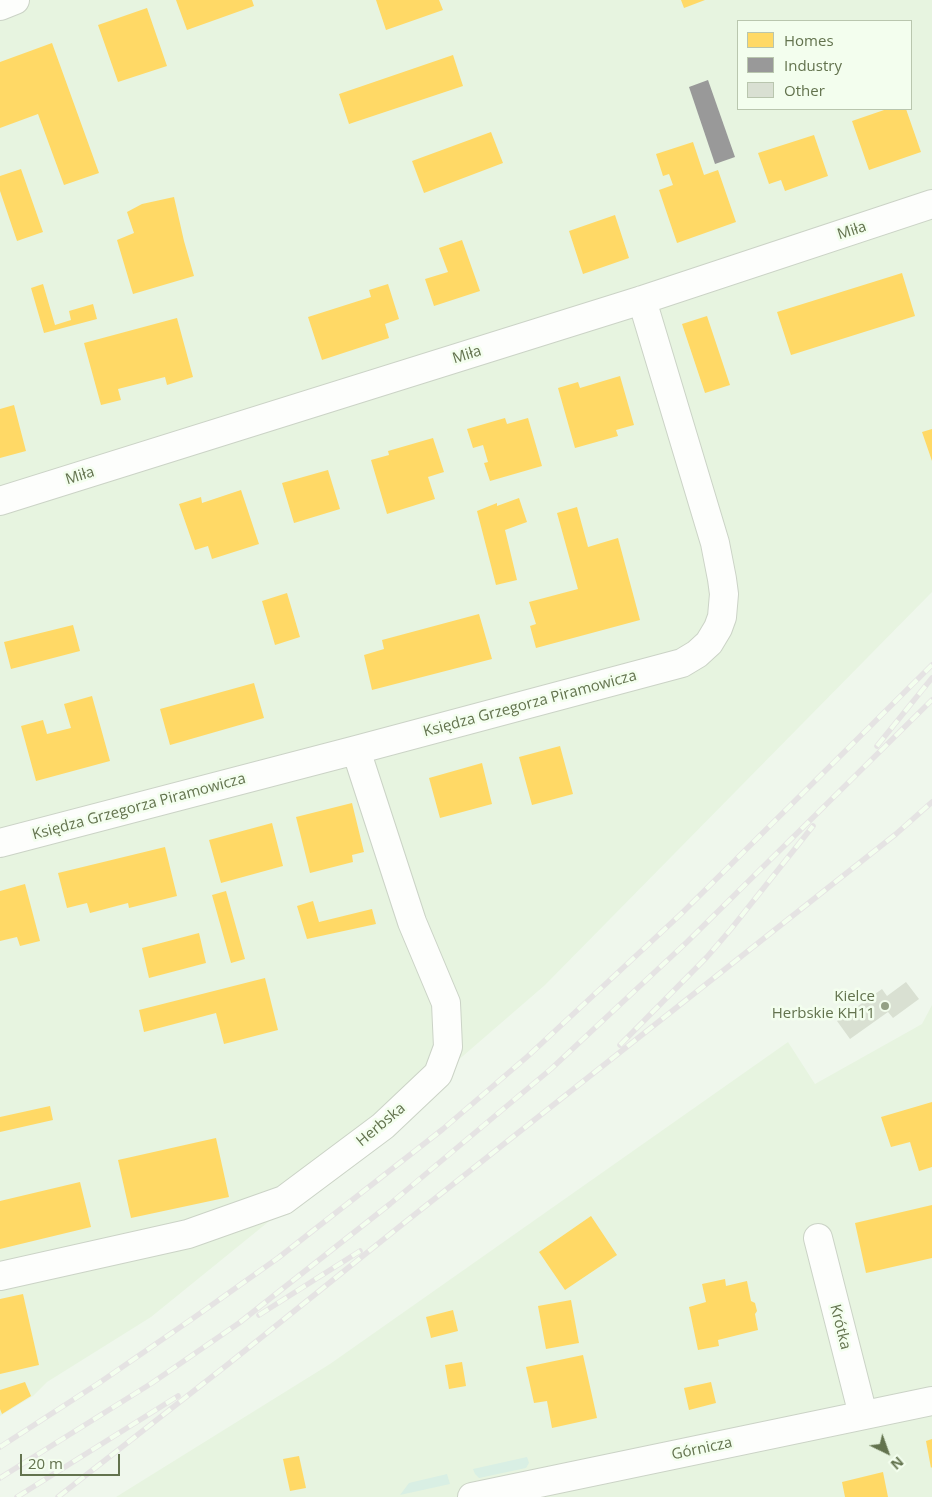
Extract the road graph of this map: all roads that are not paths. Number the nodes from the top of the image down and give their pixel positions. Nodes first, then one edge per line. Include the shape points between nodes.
1 (15, 0) edge
2 (0, 6) edge
3 (932, 204) edge
4 (642, 300) junction
5 (0, 501) edge
6 (356, 750) junction
7 (0, 844) edge
8 (818, 1238) dead end
9 (0, 1276) edge
10 (932, 1401) edge
11 (863, 1416) junction
12 (472, 1497) edge

1 - 2 street
3 - 4 street, Miła
4 - 5 street, Miła
4 - 6 street, Księdza Grzegorza Piramowicza via 715,543 724,594 722,617 709,643 682,663
6 - 7 street, Księdza Grzegorza Piramowicza
6 - 9 street, Herbska via 412,922 446,1003 448,1047 438,1074 383,1126 284,1200 188,1234
8 - 11 street, Krótka
10 - 11 street, Górnicza
11 - 12 street, Górnicza

